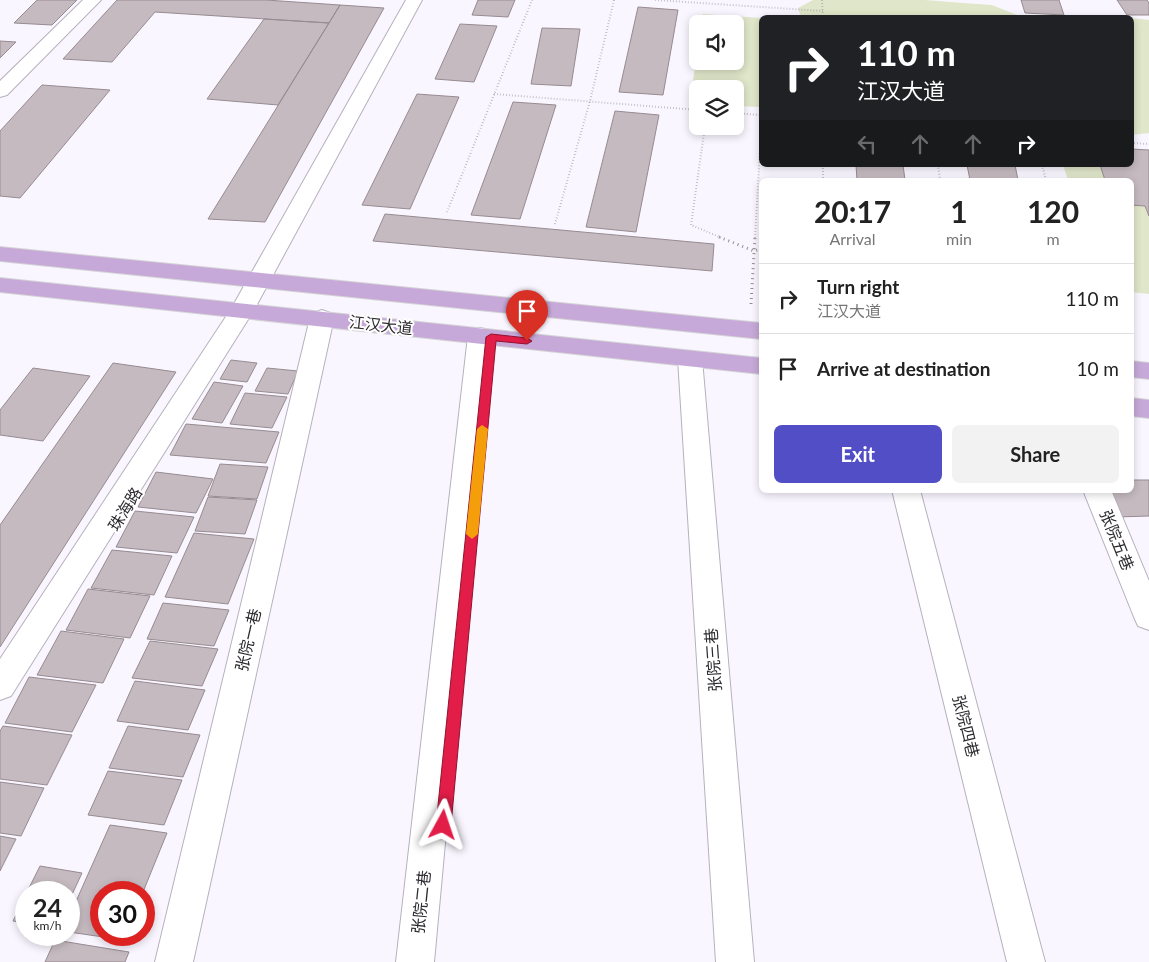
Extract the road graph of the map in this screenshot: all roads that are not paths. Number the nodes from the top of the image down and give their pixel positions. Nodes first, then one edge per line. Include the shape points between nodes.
1 (93, 0) edge
2 (414, 0) edge
3 (0, 91) edge
4 (0, 254) edge
5 (257, 278) junction
6 (0, 285) edge
7 (246, 310) junction
8 (327, 319) junction
9 (755, 330) edge
10 (486, 336) junction
11 (690, 359) junction
12 (759, 366) edge
13 (1134, 369) edge
14 (1149, 370) edge
15 (1134, 407) edge
16 (1149, 409) edge
17 (907, 493) edge
18 (1098, 493) edge
19 (1149, 617) edge
20 (0, 686) edge
21 (0, 707) edge
22 (174, 962) edge
23 (189, 962) edge
24 (415, 962) edge
25 (430, 962) edge
26 (735, 962) edge
27 (1026, 962) edge

1 - 3 street
2 - 5 street
4 - 5 main road, 江汉大道
5 - 7 street
5 - 9 main road, 江汉大道
6 - 7 main road, 江汉大道
7 - 8 main road, 江汉大道
7 - 20 street, 珠海路
7 - 21 street, 珠海路
8 - 10 main road, 江汉大道
8 - 22 street, 张院一巷
8 - 23 street, 张院一巷
10 - 11 main road, 江汉大道
10 - 24 street, 张院二巷
10 - 25 street, 张院二巷
11 - 12 main road, 江汉大道
11 - 26 street, 张院三巷
13 - 14 main road
15 - 16 main road
17 - 27 street, 张院四巷
18 - 19 street, 张院五巷

